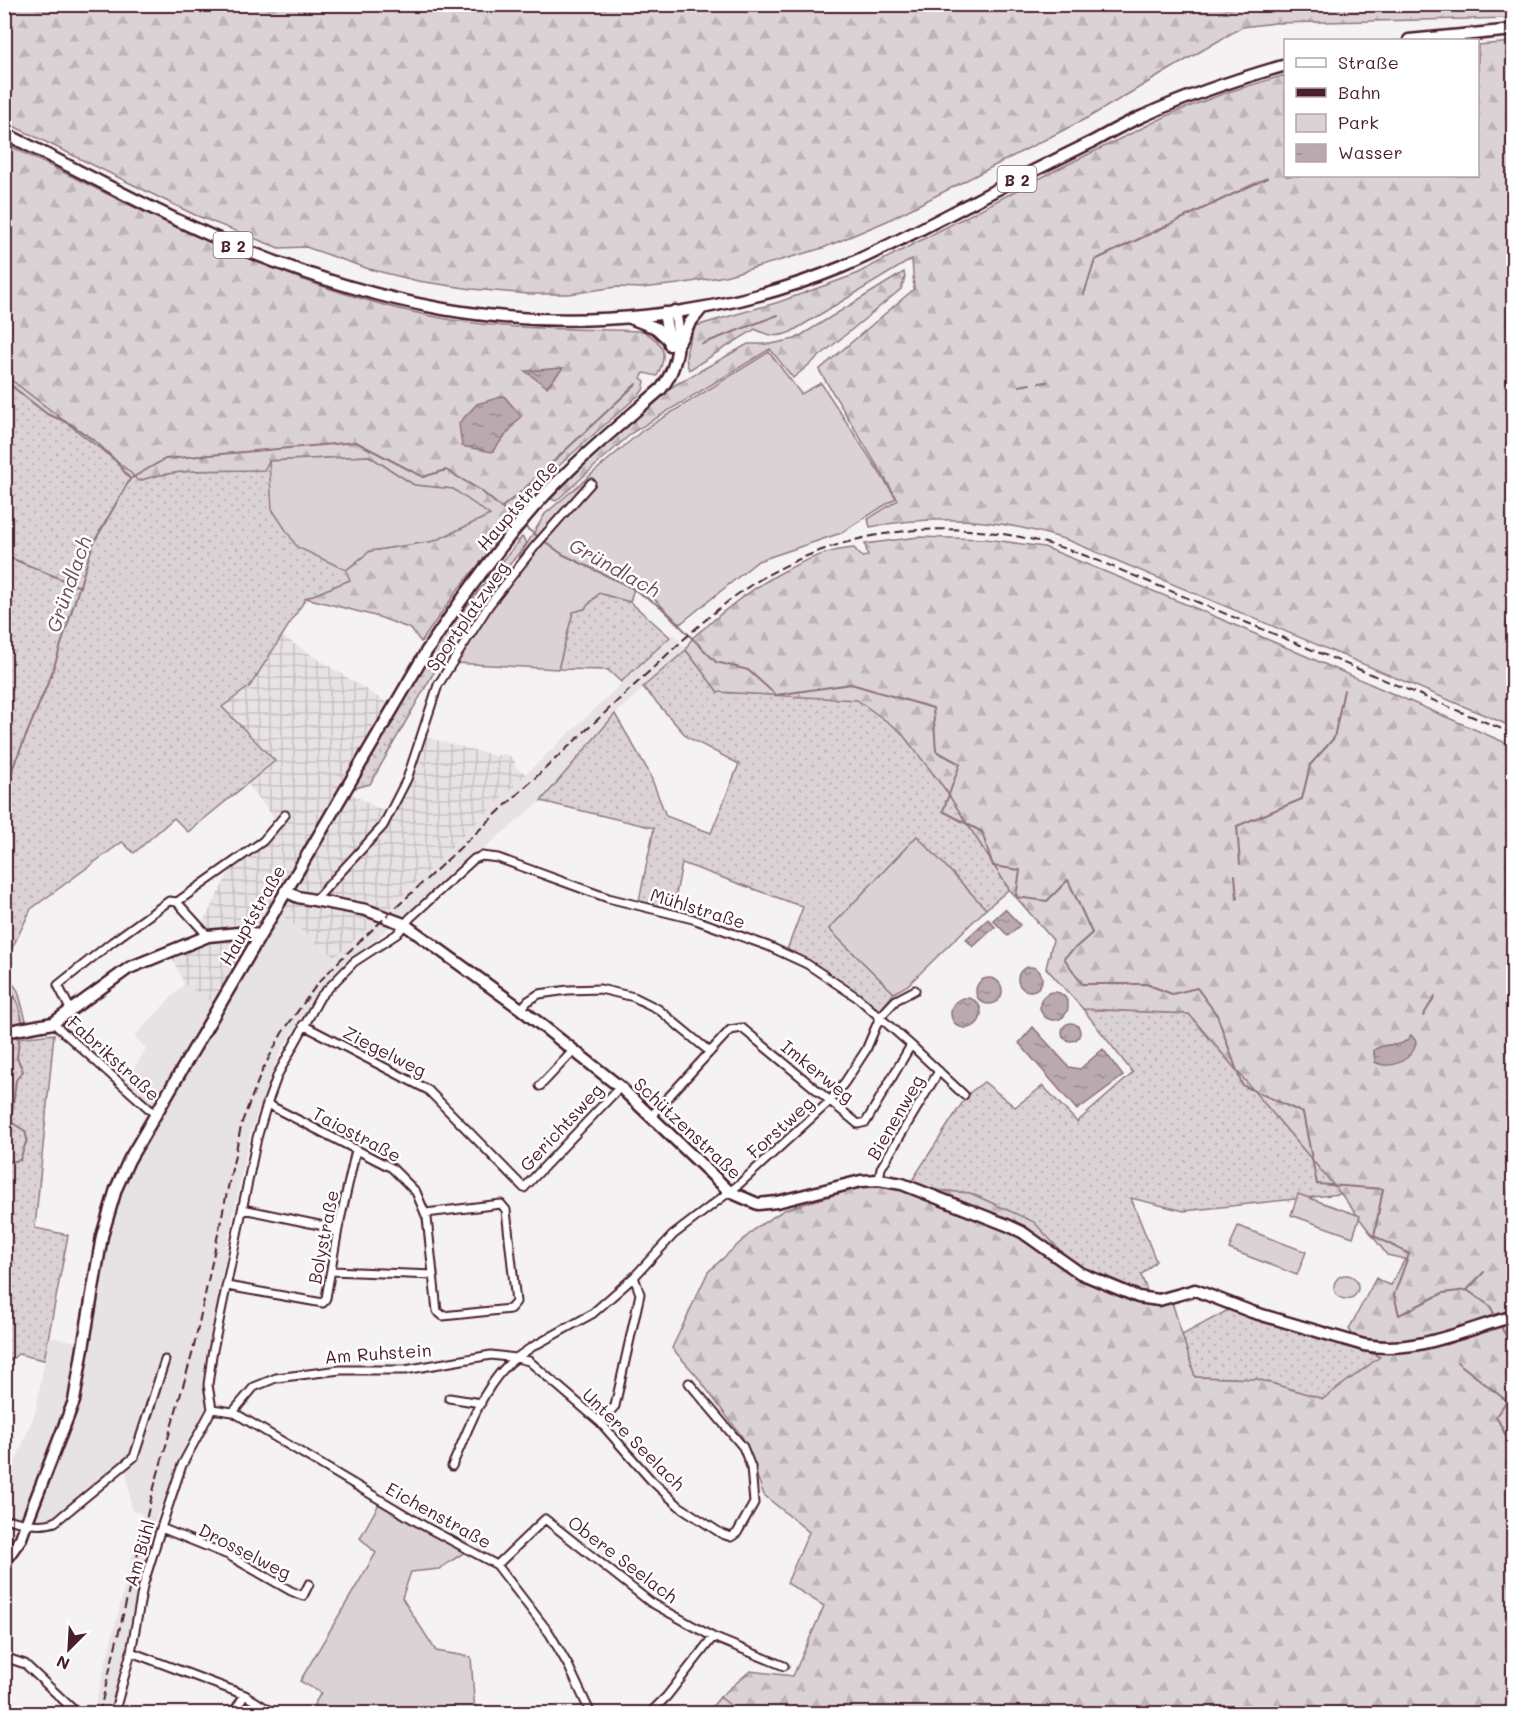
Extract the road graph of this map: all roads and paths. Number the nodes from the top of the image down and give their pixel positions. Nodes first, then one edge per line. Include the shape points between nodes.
1 (1514, 30) edge
2 (1420, 39) edge
3 (1284, 66) edge
4 (4, 133) edge
5 (702, 308) junction
6 (675, 311) junction
7 (663, 313) junction
8 (627, 317) junction
9 (674, 341) junction
10 (591, 483) dead end
11 (285, 814) dead end
12 (285, 891) junction
13 (315, 900) junction
14 (177, 902) junction
15 (404, 924) junction
16 (208, 936) junction
17 (259, 936) junction
18 (915, 990) dead end
19 (522, 1009) junction
20 (71, 1011) junction
21 (880, 1017) junction
22 (53, 1023) junction
23 (303, 1025) junction
24 (4, 1032) edge
25 (911, 1045) junction
26 (574, 1050) junction
27 (710, 1052) junction
28 (939, 1071) junction
29 (540, 1086) dead end
30 (620, 1087) junction
31 (964, 1095) dead end
32 (830, 1101) junction
33 (267, 1104) junction
34 (156, 1115) junction
35 (651, 1116) junction
36 (356, 1150) junction
37 (879, 1180) junction
38 (524, 1188) joint
39 (730, 1192) junction
40 (243, 1209) junction
41 (426, 1213) junction
42 (338, 1229) junction
43 (331, 1271) junction
44 (433, 1275) junction
45 (634, 1277) junction
46 (227, 1286) junction
47 (1509, 1318) edge
48 (516, 1358) junction
49 (165, 1359) dead end
50 (688, 1383) dead end
51 (449, 1398) dead end
52 (481, 1403) junction
53 (212, 1408) junction
54 (233, 1412) junction
55 (600, 1422) junction
56 (452, 1466) dead end
57 (11, 1520) dead end
58 (26, 1524) junction
59 (161, 1528) junction
60 (4, 1562) edge
61 (497, 1565) junction
62 (309, 1584) dead end
63 (713, 1637) junction
64 (131, 1652) junction
65 (4, 1657) edge
66 (784, 1666) dead end
67 (245, 1695) junction
68 (78, 1713) edge
69 (114, 1713) edge
70 (232, 1713) edge
71 (275, 1713) edge
72 (591, 1713) edge
73 (649, 1713) edge

1 - 2 street
3 - 5 street, B 2 via 1141,117 840,267 781,288
4 - 8 street, B 2 via 232,244 341,284 464,312 543,318
5 - 6 street, B 2
5 - 9 street
6 - 7 street, B 2
6 - 9 street, Hauptstraße
7 - 8 street, B 2
7 - 9 street, Hauptstraße
8 - 9 street via 656,328
9 - 12 street, Hauptstraße via 674,364 661,389 534,507 467,591 426,652
10 - 13 street, Sportplatzweg via 489,605 438,685 407,779 383,826
11 - 14 street via 263,841
12 - 13 street, Schützenstraße
12 - 17 street, Hauptstraße
13 - 15 street, Schützenstraße via 366,910
14 - 16 street
14 - 20 street via 169,901 58,985
15 - 19 street, Schützenstraße
15 - 21 street, Mühlstraße via 474,859 491,856 608,898 693,919 768,946 807,964
15 - 23 street, Mühlstraße via 397,934 354,962 320,997
16 - 17 street via 249,932
16 - 20 street via 129,968
17 - 34 street, Hauptstraße
18 - 21 street via 896,1000
19 - 26 street, Schützenstraße
19 - 27 street via 539,994 600,989 634,997 658,1009
20 - 22 street
21 - 25 street, Mühlstraße
21 - 32 street, Forstweg via 866,1050
22 - 24 street
22 - 34 street, Fabrikstraße
23 - 33 street, Mühlstraße
23 - 38 street, Ziegelweg via 428,1090
25 - 28 street, Mühlstraße
25 - 32 street, Imkerweg via 866,1122 858,1124
26 - 29 street
26 - 30 street, Schützenstraße
27 - 32 street, Imkerweg via 730,1030 742,1028
27 - 35 street, Imkerweg
28 - 31 street, Mühlstraße
28 - 37 street, Bienenweg via 881,1168
30 - 35 street, Schützenstraße
30 - 38 street, Gerichtsweg
32 - 39 street, Forstweg
33 - 36 street, Taiostraße
33 - 40 street, Mühlstraße
34 - 58 street, Hauptstraße via 129,1160 111,1207 102,1236 74,1401
35 - 39 street, Schützenstraße
36 - 41 street, Taiostraße via 401,1175 416,1192
36 - 42 street, Bolystraße
37 - 39 street, Schützenstraße via 861,1180 777,1203 758,1204
37 - 47 street, Schützenstraße via 963,1206 1022,1232 1080,1273 1138,1297 1159,1300 1195,1290 1252,1312 1364,1345 1395,1348
39 - 45 street via 673,1235
40 - 42 street
40 - 46 street, Mühlstraße
41 - 44 street, Taiostraße
41 - 44 street, Taiostraße via 501,1204 506,1210 516,1302 510,1309 443,1316 437,1311
42 - 43 street, Bolystraße
43 - 44 street
43 - 46 street, Bolystraße via 323,1303
45 - 48 street via 592,1314
45 - 55 street via 640,1294 615,1406
46 - 53 street, Mühlstraße via 208,1385
48 - 52 street via 504,1367
48 - 54 street, Am Ruhstein via 491,1355 405,1370 340,1370 276,1378 254,1387
48 - 55 street, Untere Seelach via 529,1360
49 - 58 street via 134,1457 60,1519 49,1524
50 - 55 street, Untere Seelach via 743,1448 751,1467 754,1503 731,1537 679,1506
51 - 52 street
52 - 56 street
53 - 54 street, Eichenstraße
53 - 59 street, Am Bühl via 182,1464
54 - 61 street, Eichenstraße
57 - 58 street
58 - 60 street, Hauptstraße
59 - 62 street, Drosselweg via 228,1554 291,1592 303,1596
59 - 64 street, Am Bühl
61 - 63 street, Obere Seelach via 545,1519 650,1602
61 - 72 street, Eichenstraße via 550,1634
63 - 66 street, Obere Seelach
63 - 73 street
64 - 67 street
64 - 69 street, Am Bühl
65 - 68 street via 25,1664
67 - 70 street
67 - 71 street

